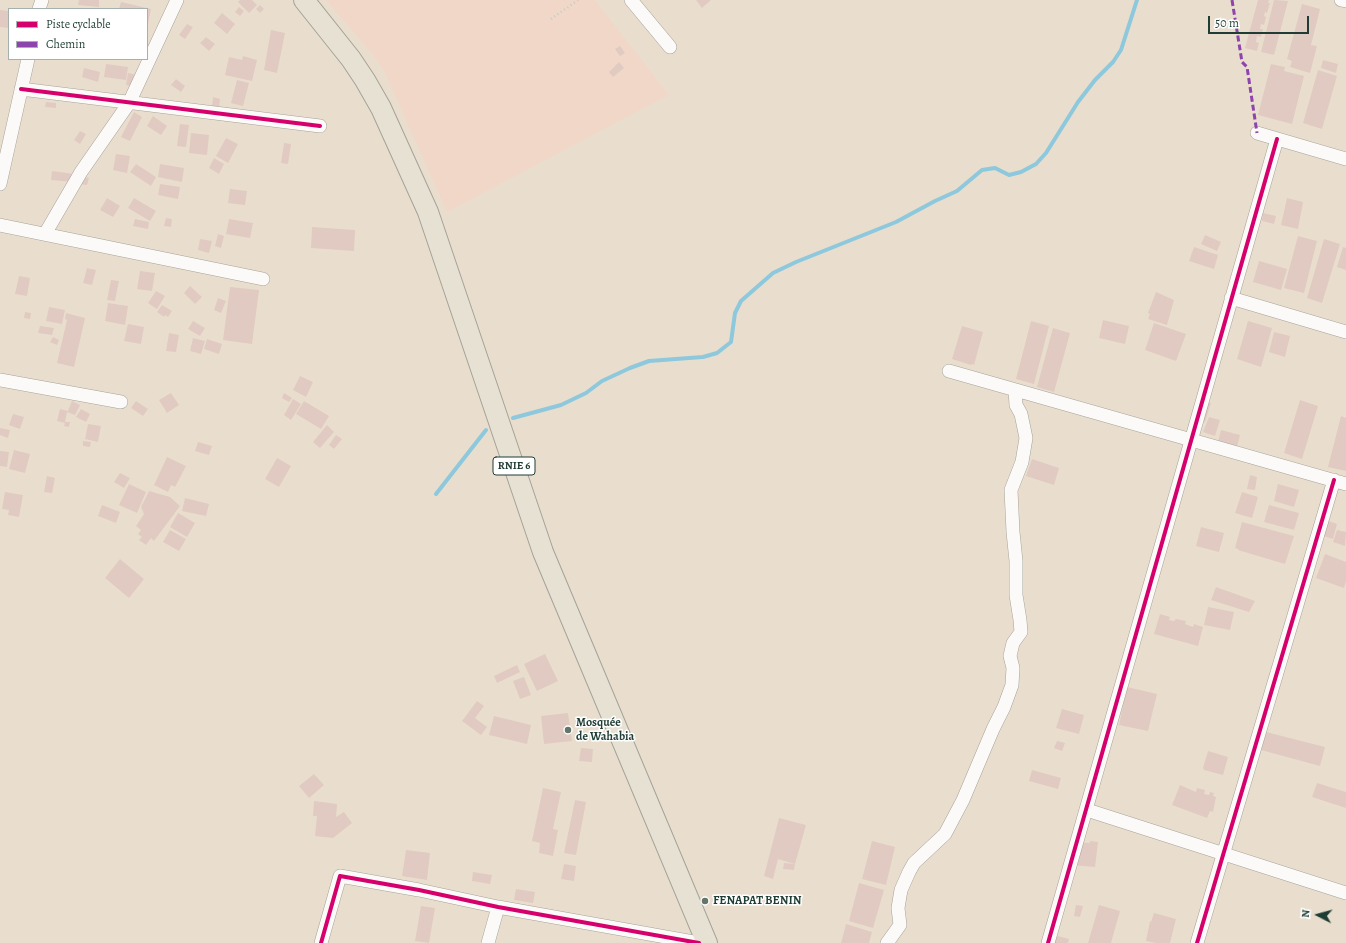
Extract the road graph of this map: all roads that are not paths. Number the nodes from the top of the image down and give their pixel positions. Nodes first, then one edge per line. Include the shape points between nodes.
1 (177, 0) edge
2 (304, 0) edge
3 (631, 0) edge
4 (1341, 0) edge
5 (1346, 1) edge
6 (670, 47) dead end
7 (28, 60) edge
8 (21, 89) junction
9 (129, 103) junction
10 (320, 126) dead end
11 (1257, 134) dead end
12 (1277, 139) junction
13 (1346, 159) edge
14 (0, 184) edge
15 (0, 225) edge
16 (45, 234) junction
17 (263, 278) dead end
18 (1231, 298) junction
19 (1346, 332) edge
20 (949, 371) dead end
21 (0, 380) edge
22 (1015, 390) junction
23 (121, 402) dead end
24 (1191, 440) junction
25 (1340, 482) edge
26 (1087, 810) junction
27 (1224, 854) junction
28 (1346, 893) edge
29 (498, 907) junction
30 (322, 943) edge
31 (488, 943) edge
32 (698, 943) edge
33 (707, 943) edge
34 (887, 943) edge
35 (1048, 943) edge
36 (1197, 943) edge

1 - 9 street
2 - 33 main road, RNIE 6 via 365,80 381,108 428,212 543,552
3 - 6 street
4 - 5 street
7 - 8 street
8 - 9 street
8 - 14 street
9 - 10 street
9 - 16 street via 81,172
11 - 12 street
12 - 13 street
12 - 18 street
15 - 16 street
16 - 17 street
18 - 19 street
18 - 24 street
20 - 22 street
21 - 23 street
22 - 24 street
22 - 34 street via 1016,405 1021,414 1026,438 1022,462 1011,490 1016,595 1021,632 1013,643 1010,656 1013,668 1012,685 963,800 945,834 914,863 909,872 901,890 898,908 900,925
24 - 25 street
24 - 26 street
25 - 27 street
26 - 27 street
26 - 35 street
27 - 28 street
27 - 36 street
29 - 30 street via 340,876
29 - 31 street
29 - 32 street

